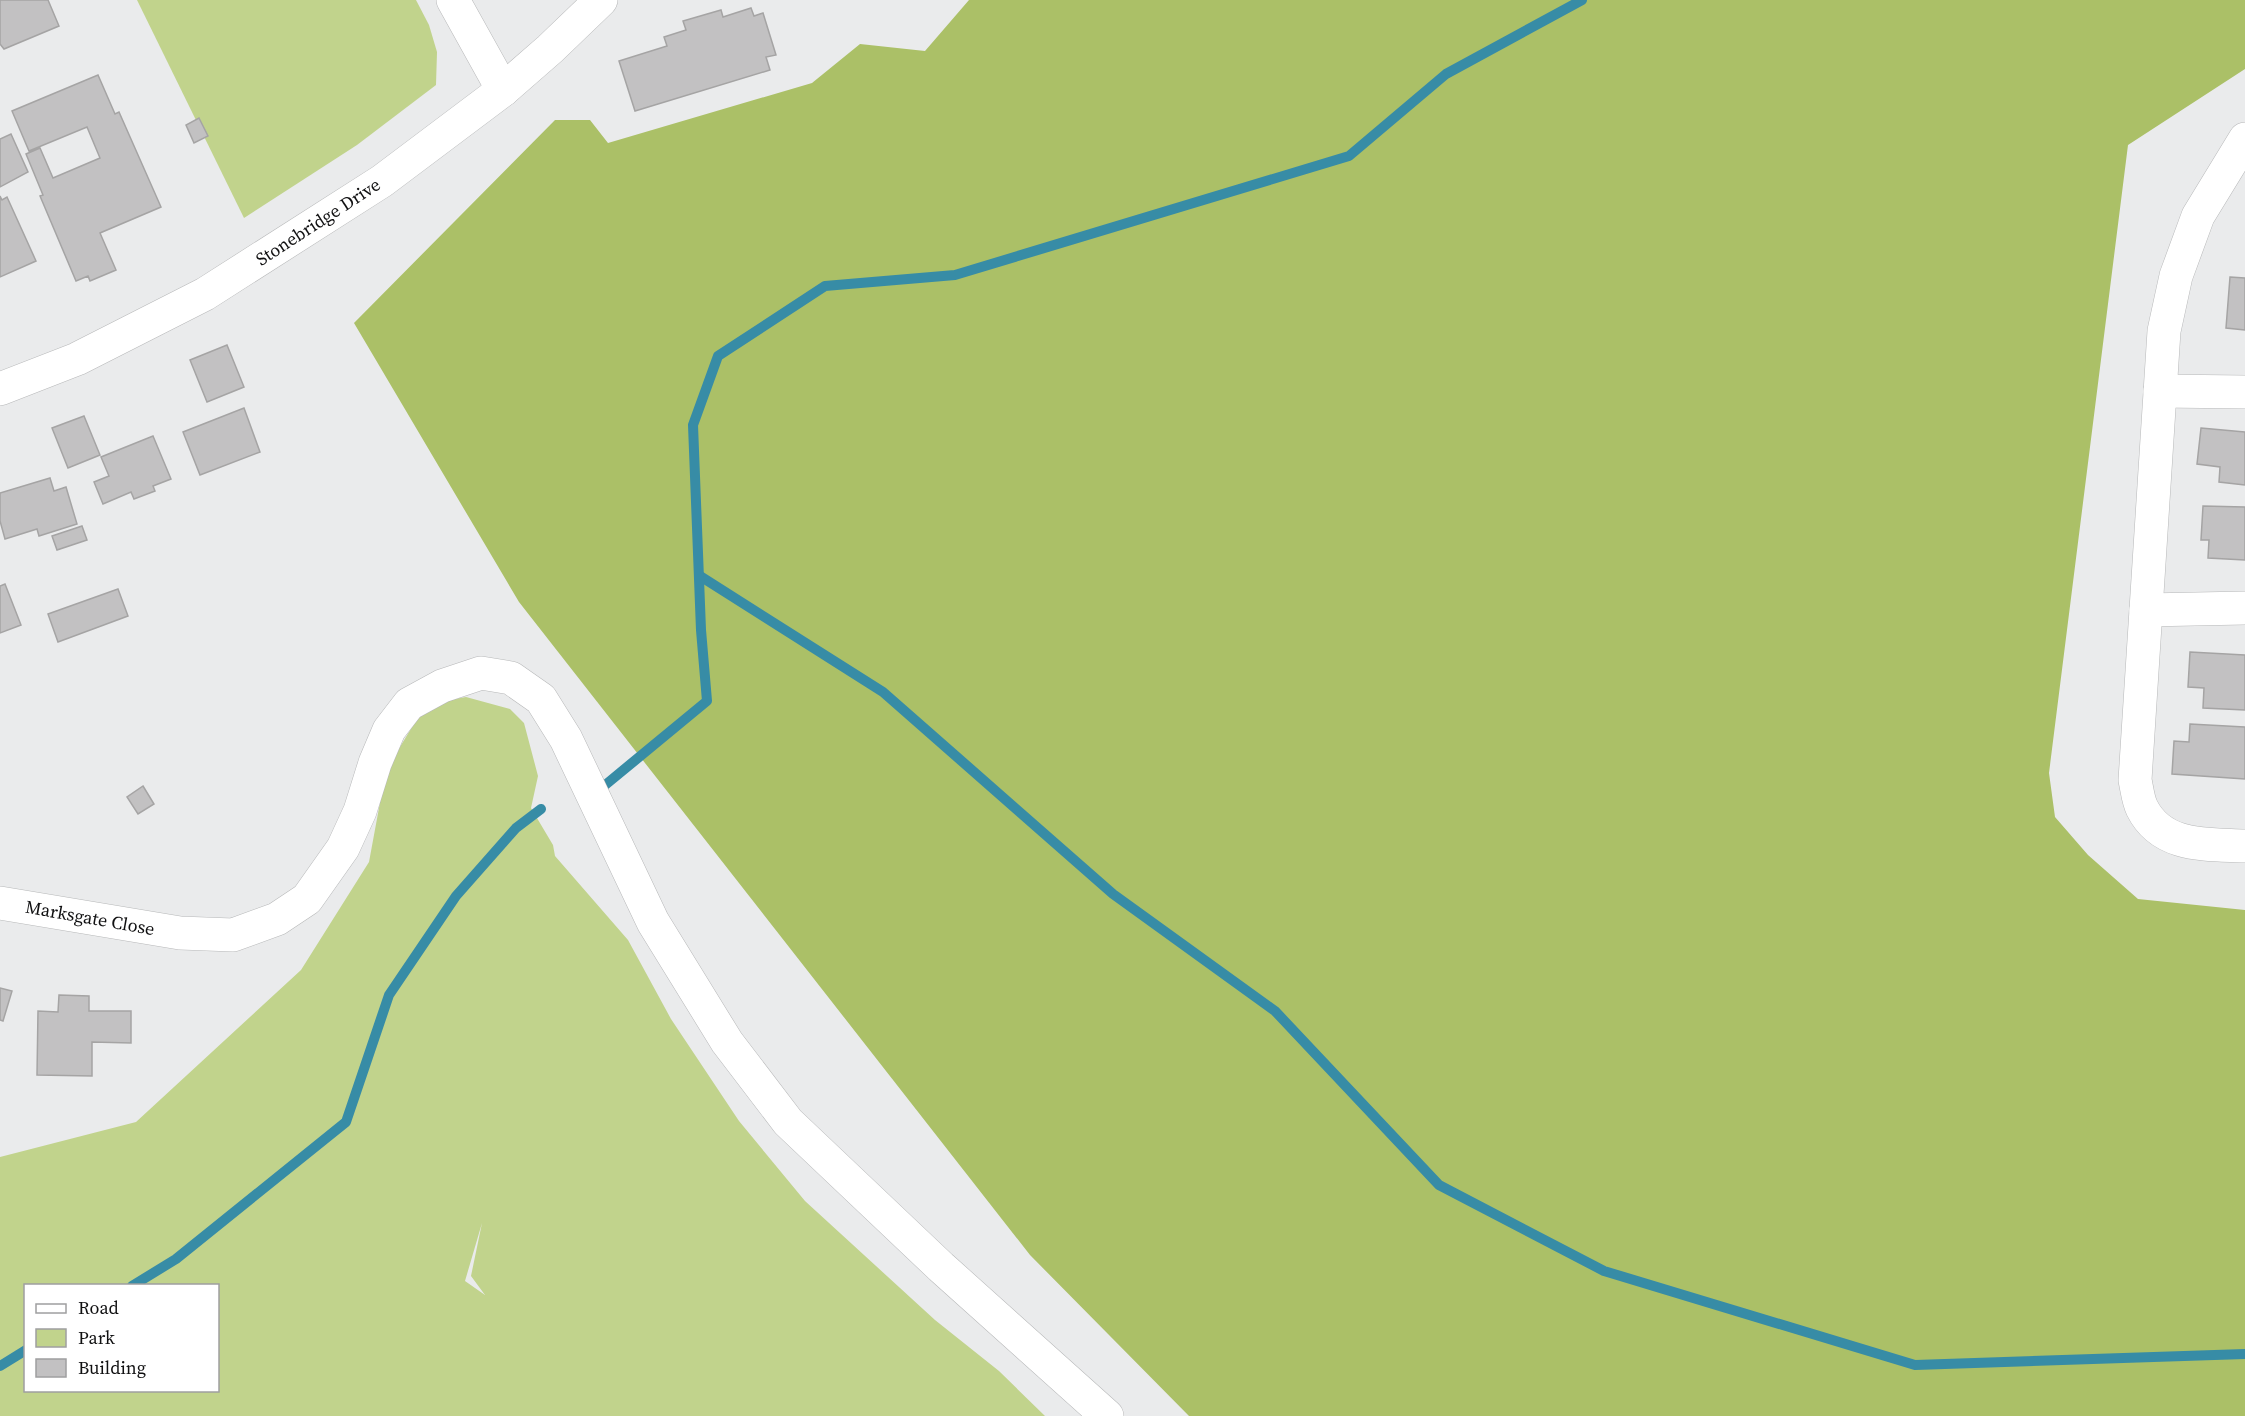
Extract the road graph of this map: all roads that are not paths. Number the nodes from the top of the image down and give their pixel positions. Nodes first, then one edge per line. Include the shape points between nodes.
1 (453, 0) edge
2 (601, 0) edge
3 (503, 90) junction
4 (2245, 139) edge
5 (0, 389) edge
6 (2160, 391) junction
7 (2245, 392) edge
8 (2245, 608) edge
9 (2146, 610) junction
10 (2245, 846) edge
11 (0, 903) edge
12 (1107, 1416) edge

1 - 3 street
2 - 3 street, Stonebridge Drive
3 - 5 street, Stonebridge Drive via 382,181 205,294 77,359
4 - 6 street via 2198,216 2176,276 2164,331
6 - 7 street
6 - 9 street
8 - 9 street
9 - 10 street via 2135,780 2140,806 2153,826 2173,838
11 - 12 street, Marksgate Close via 180,933 233,935 277,919 308,899 343,848 389,730 409,704 442,686 481,673 511,678 546,707 566,740 653,922 727,1042 788,1122

